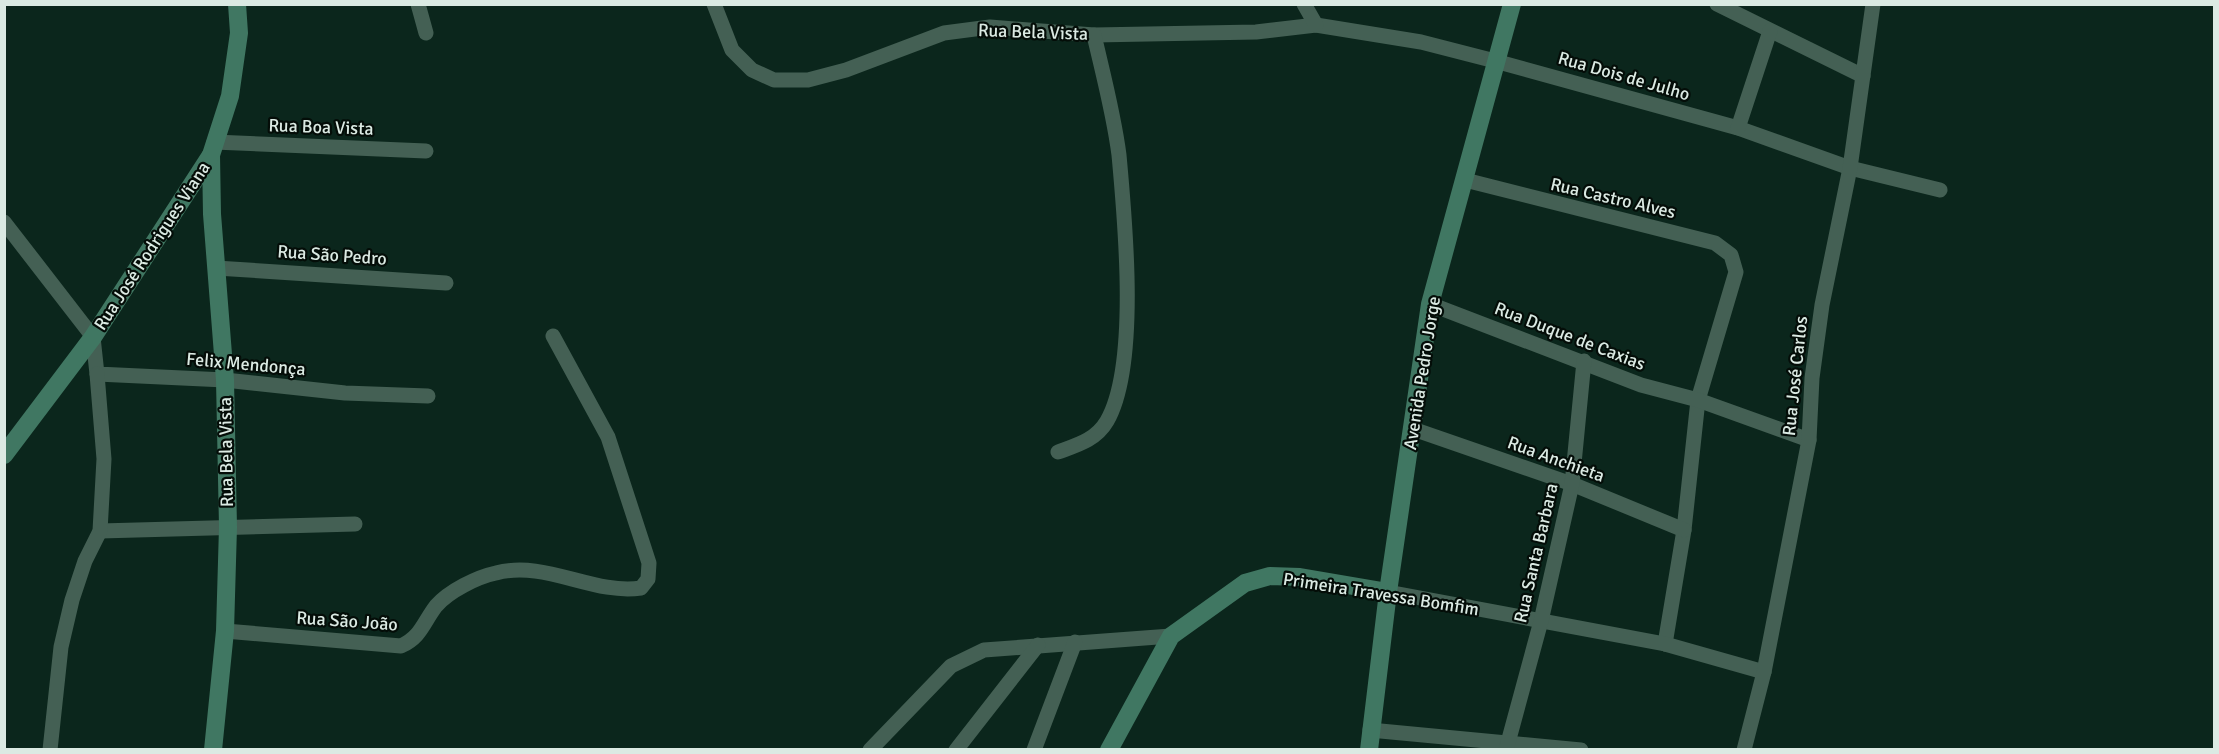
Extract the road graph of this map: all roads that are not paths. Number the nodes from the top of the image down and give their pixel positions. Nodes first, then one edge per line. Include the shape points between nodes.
1 (237, 4) edge
2 (418, 4) edge
3 (714, 4) edge
4 (1304, 4) edge
5 (1512, 4) edge
6 (1716, 4) edge
7 (1873, 4) edge
8 (1316, 25) junction
9 (1770, 31) junction
10 (426, 33) dead end
11 (1094, 35) junction
12 (1496, 61) junction
13 (1863, 76) junction
14 (1738, 128) junction
15 (212, 148) junction
16 (426, 151) dead end
17 (1850, 168) junction
18 (1466, 180) junction
19 (1940, 190) dead end
20 (4, 222) edge
21 (216, 268) junction
22 (446, 283) dead end
23 (1430, 304) junction
24 (553, 336) dead end
25 (93, 337) junction
26 (1584, 361) junction
27 (97, 374) junction
28 (225, 380) junction
29 (428, 396) dead end
30 (1698, 400) junction
31 (1413, 429) junction
32 (1809, 440) junction
33 (1058, 452) dead end
34 (4, 455) edge
35 (1572, 484) junction
36 (356, 524) dead end
37 (228, 527) junction
38 (1684, 530) junction
39 (100, 531) junction
40 (1388, 592) junction
41 (1541, 621) junction
42 (225, 631) junction
43 (1171, 636) junction
44 (1075, 642) junction
45 (1665, 644) junction
46 (1038, 645) junction
47 (1764, 672) junction
48 (1370, 730) junction
49 (1506, 747) edge
50 (50, 750) edge
51 (213, 750) edge
52 (870, 750) edge
53 (956, 750) edge
54 (1034, 750) edge
55 (1109, 750) edge
56 (1369, 750) edge
57 (1581, 750) edge
58 (1744, 750) edge

1 - 15 street via 239,33 230,96
2 - 10 street
3 - 11 street, Rua Bela Vista via 732,50 752,70 774,81 808,80 846,70 944,33 990,27
4 - 8 street
5 - 12 street, Avenida Pedro Jorge
6 - 9 street
7 - 13 street, Rua José Carlos
8 - 11 street, Rua Bela Vista via 1256,32
8 - 12 street, Rua Dois de Julho via 1420,42
9 - 13 street
9 - 14 street
11 - 33 street via 1119,154 1126,350 1117,396 1106,423 1087,442
12 - 14 street, Rua Dois de Julho
12 - 18 street, Avenida Pedro Jorge
13 - 17 street, Rua José Carlos
14 - 17 street, Rua Dois de Julho
15 - 16 street, Rua Boa Vista
15 - 21 street, Rua Bela Vista
15 - 25 street, Rua José Rodrigues Viana
17 - 19 street, Rua Dois de Julho
17 - 32 street, Rua José Carlos via 1822,305
18 - 23 street, Avenida Pedro Jorge
18 - 30 street, Rua Castro Alves via 1715,243 1731,255 1736,272
20 - 25 street, Rua José Rodrigues Viana
21 - 22 street, Rua São Pedro
21 - 28 street, Rua Bela Vista
23 - 26 street, Rua Duque de Caxias
23 - 31 street, Avenida Pedro Jorge
24 - 42 street, Rua São João via 608,437 650,563 648,579 641,588 629,590 534,570 496,573 437,605 421,633 401,646
25 - 27 street
25 - 34 street, Rua José Rodrigues Viana
26 - 30 street, Rua Duque de Caxias via 1641,385
26 - 35 street, Rua Santa Barbara
27 - 28 street, Felix Mendonça
27 - 39 street via 104,459
28 - 29 street, Felix Mendonça via 345,393
28 - 37 street, Rua Bela Vista
30 - 32 street, Rua Duque de Caxias
30 - 38 street
31 - 35 street, Rua Anchieta
31 - 40 street, Avenida Pedro Jorge
32 - 47 street, Rua José Carlos
35 - 38 street, Rua Anchieta
35 - 41 street, Rua Santa Barbara
36 - 37 street
37 - 39 street
37 - 42 street, Rua Bela Vista
38 - 45 street
39 - 50 street via 85,561 61,647
40 - 41 street, Primeira Travessa Bomfim
40 - 43 street, Primeira Travessa Bomfim via 1300,577 1270,576 1245,583
40 - 48 street, Avenida Pedro Jorge
41 - 45 street, Primeira Travessa Bomfim
41 - 49 street, Rua Santa Barbara
42 - 51 street, Rua Bela Vista
43 - 44 street
43 - 55 street
44 - 46 street
44 - 54 street
45 - 47 street, Primeira Travessa Bomfim
46 - 52 street via 984,650 951,666
46 - 53 street
47 - 58 street, Rua José Carlos
48 - 49 street
48 - 56 street, Avenida Pedro Jorge
49 - 57 street

